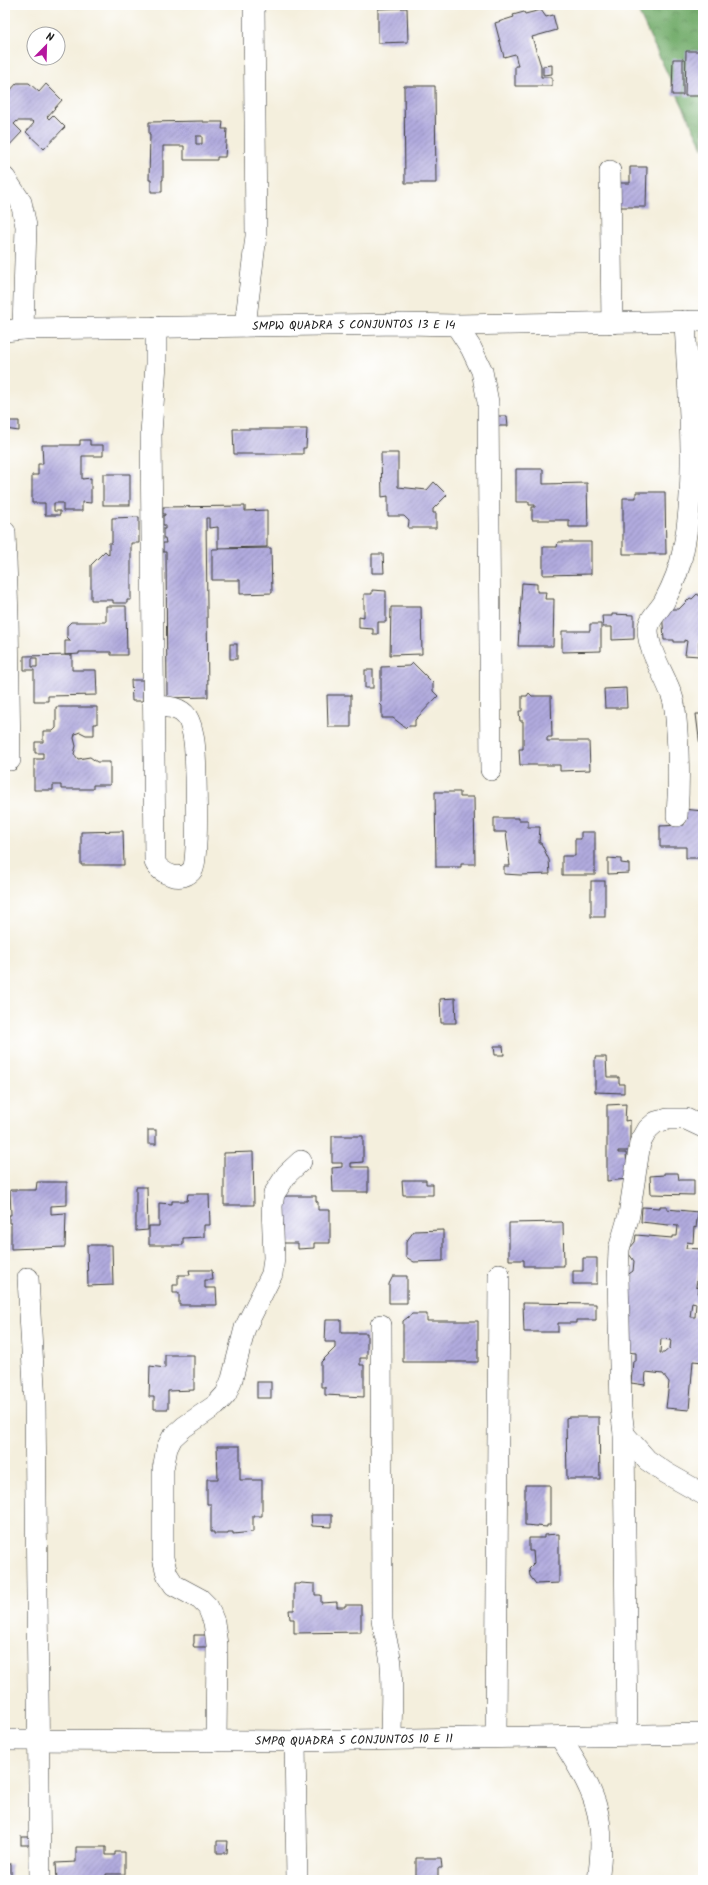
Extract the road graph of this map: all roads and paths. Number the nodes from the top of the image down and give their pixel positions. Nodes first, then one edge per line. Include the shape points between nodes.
1 (254, 5) edge
2 (610, 171) dead end
3 (5, 178) edge
4 (694, 321) edge
5 (612, 323) junction
6 (245, 326) junction
7 (456, 326) junction
8 (156, 327) junction
9 (14, 330) edge
10 (5, 532) edge
11 (154, 706) junction
12 (10, 760) dead end
13 (491, 770) dead end
14 (677, 816) dead end
15 (703, 1127) edge
16 (301, 1162) dead end
17 (499, 1274) dead end
18 (28, 1278) dead end
19 (381, 1325) dead end
20 (624, 1434) junction
21 (703, 1494) edge
22 (703, 1734) edge
23 (627, 1736) junction
24 (496, 1737) junction
25 (560, 1737) junction
26 (391, 1739) junction
27 (5, 1740) edge
28 (38, 1740) junction
29 (216, 1741) junction
30 (295, 1741) junction
31 (40, 1880) edge
32 (297, 1880) edge
33 (598, 1880) edge

1 - 6 street via 256,236
2 - 5 street
3 - 9 street via 21,202 26,226
4 - 5 street, SMPW QUADRA 5 CONJUNTOS 13 E 14
4 - 14 street via 690,484 686,536 677,573 648,631 676,713 679,758
5 - 7 street, SMPW QUADRA 5 CONJUNTOS 13 E 14
6 - 7 street, SMPW QUADRA 5 CONJUNTOS 13 E 14
6 - 8 street, SMPW QUADRA 5 CONJUNTOS 13 E 14
7 - 13 street via 482,371 488,402
8 - 9 street, SMPW QUADRA 5 CONJUNTOS 13 E 14
8 - 11 street via 151,433
10 - 12 street
11 - 11 street via 156,862 164,874 176,876 187,874 195,865 194,740 188,718 181,711
15 - 20 street via 686,1120 668,1119 656,1122 648,1129 640,1143 629,1215 619,1249
16 - 29 street via 287,1174 274,1194 272,1274 245,1328 226,1394 216,1406 172,1438 167,1448 163,1470 163,1558 167,1574 174,1584 200,1599 208,1607 214,1622 217,1645
17 - 24 street
18 - 28 street via 35,1412
19 - 26 street via 382,1620 391,1665
20 - 21 street via 647,1460
20 - 23 street
22 - 23 street, SMPQ QUADRA 5 CONJUNTOS 10 E 11
23 - 25 street, SMPQ QUADRA 5 CONJUNTOS 10 E 11
24 - 25 street, SMPQ QUADRA 5 CONJUNTOS 10 E 11
24 - 26 street, SMPQ QUADRA 5 CONJUNTOS 10 E 11
25 - 33 street via 582,1773 600,1815 602,1833
26 - 30 street, SMPQ QUADRA 5 CONJUNTOS 10 E 11
27 - 28 street, SMPQ QUADRA 5 CONJUNTOS 10 E 11
28 - 29 street, SMPQ QUADRA 5 CONJUNTOS 10 E 11
28 - 31 street
29 - 30 street, SMPQ QUADRA 5 CONJUNTOS 10 E 11
30 - 32 street

